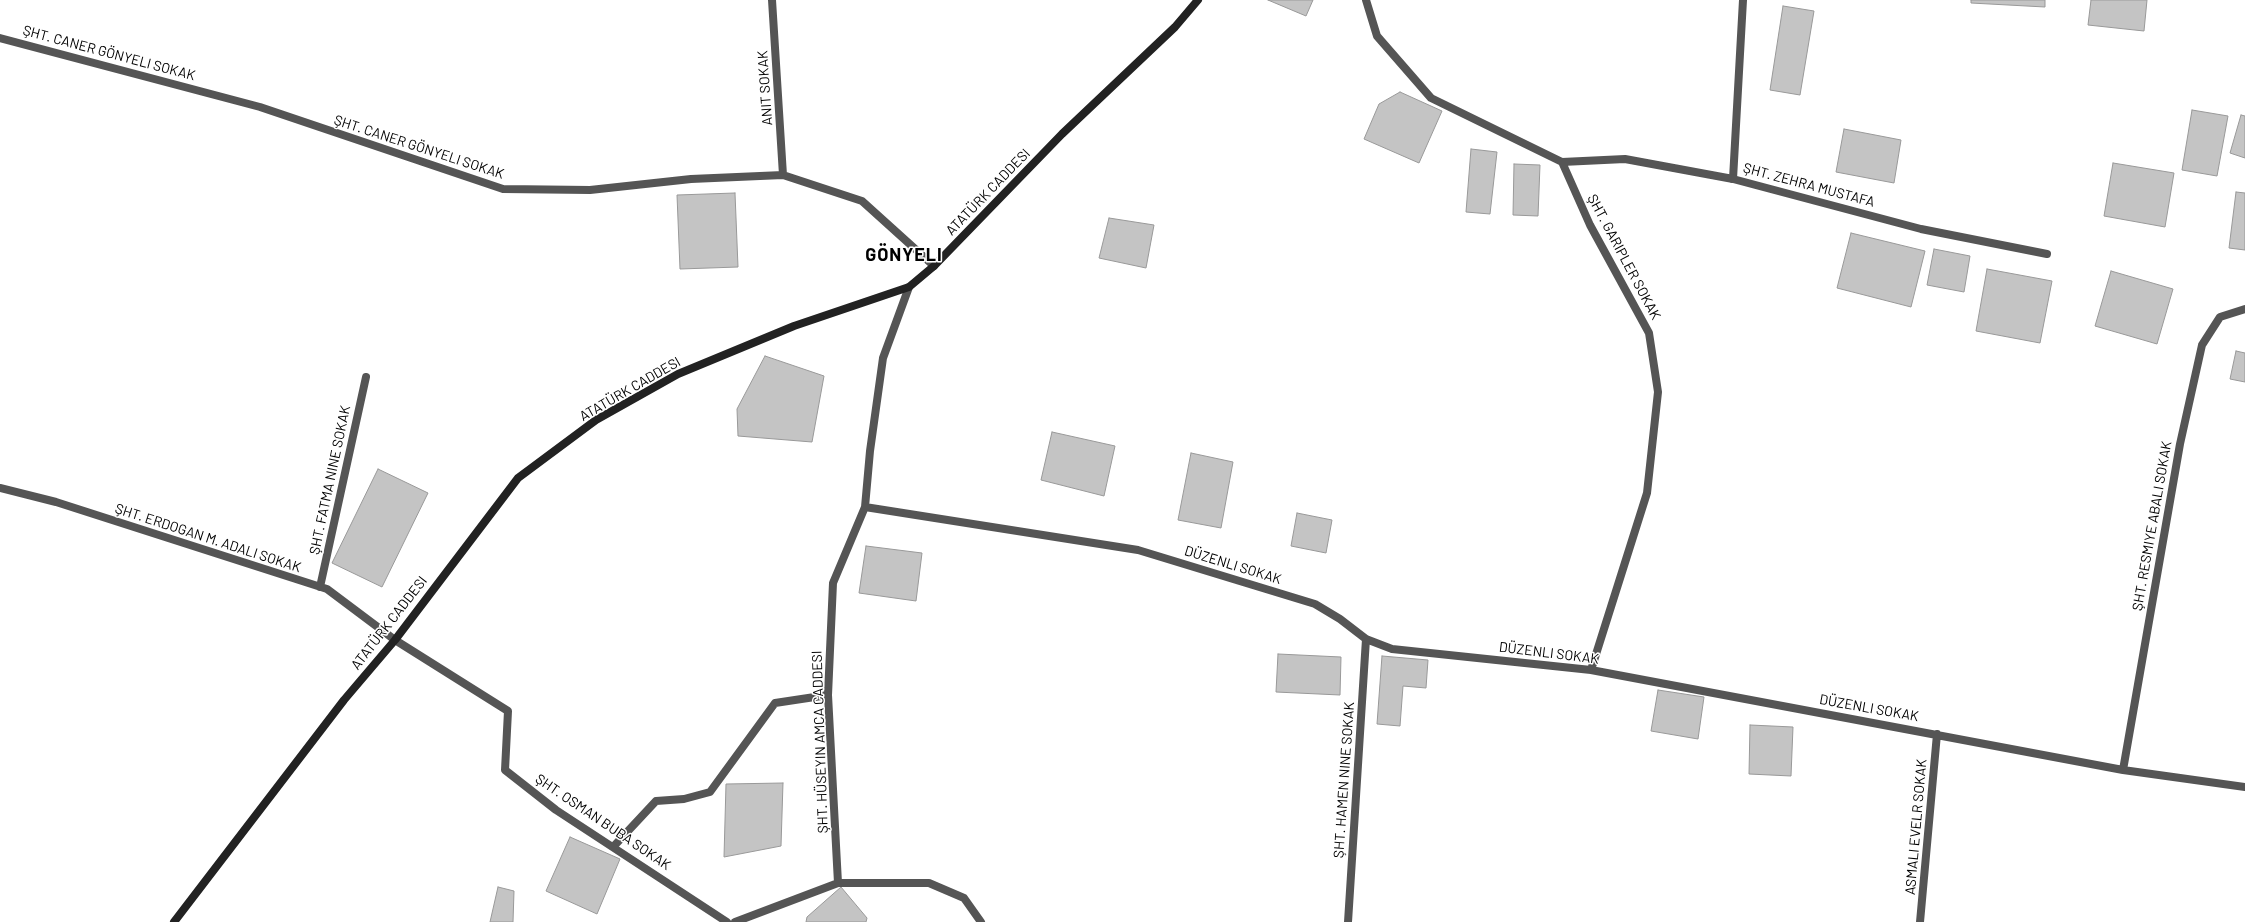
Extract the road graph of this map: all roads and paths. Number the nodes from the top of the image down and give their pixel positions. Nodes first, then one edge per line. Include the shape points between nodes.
1 (772, 0) edge
2 (1198, 0) edge
3 (1366, 0) edge
4 (1743, 0) edge
5 (0, 38) edge
6 (1562, 162) junction
7 (784, 175) junction
8 (1733, 179) junction
9 (2047, 254) dead end
10 (934, 266) junction
11 (909, 287) junction
12 (2245, 309) edge
13 (366, 378) dead end
14 (0, 488) edge
15 (865, 507) junction
16 (320, 587) junction
17 (1366, 639) junction
18 (395, 640) junction
19 (1591, 670) junction
20 (828, 695) junction
21 (1937, 734) junction
22 (2123, 770) junction
23 (2245, 787) edge
24 (614, 846) junction
25 (838, 883) junction
26 (174, 922) edge
27 (727, 922) edge
28 (735, 922) edge
29 (981, 922) edge
30 (1348, 922) edge
31 (1920, 922) edge

1 - 7 street
2 - 10 main road, ATATÜRK CADDESI via 1175,27 1062,134
3 - 6 street via 1377,36 1431,98
4 - 8 street
5 - 7 street, ŞHT. CANER GÖNYELI SOKAK via 260,107 504,189 590,190 691,179
6 - 8 street, ŞHT. ZEHRA MUSTAFA via 1625,159
6 - 19 street, ŞHT. GARIPLER SOKAK via 1590,224 1649,333 1658,392 1647,494
7 - 10 street, ŞHT. CANER GÖNYELI SOKAK via 862,201
8 - 9 street, ŞHT. ZEHRA MUSTAFA via 1922,229
10 - 11 main road, ATATÜRK CADDESI
11 - 15 street, ŞHT. HÜSEYIN AMCA CADDESI via 883,358
11 - 18 main road, ATATÜRK CADDESI via 794,326 678,374 596,420 518,478
12 - 22 street via 2220,317 2202,345 2180,444
13 - 16 street, ŞHT. FATMA NINE SOKAK
14 - 16 street via 56,502
15 - 17 street, DÜZENLI SOKAK via 1138,550 1315,604
15 - 20 street, ŞHT. HÜSEYIN AMCA CADDESI via 833,583
16 - 18 street via 327,589
17 - 19 street, DÜZENLI SOKAK via 1392,649
17 - 30 street, ŞHT. HAMEN NINE SOKAK
18 - 24 street, ŞHT. OSMAN BUBA SOKAK via 508,711 505,770 556,810
18 - 26 main road, ATATÜRK CADDESI via 344,700
19 - 21 street, DÜZENLI SOKAK
20 - 24 street via 775,702 710,792 684,799 656,801
20 - 25 street, ŞHT. HÜSEYIN AMCA CADDESI
21 - 22 street, DÜZENLI SOKAK
21 - 31 street
22 - 23 street, DÜZENLI SOKAK
24 - 27 street, ŞHT. OSMAN BUBA SOKAK
25 - 28 street
25 - 29 street via 929,883 964,898

